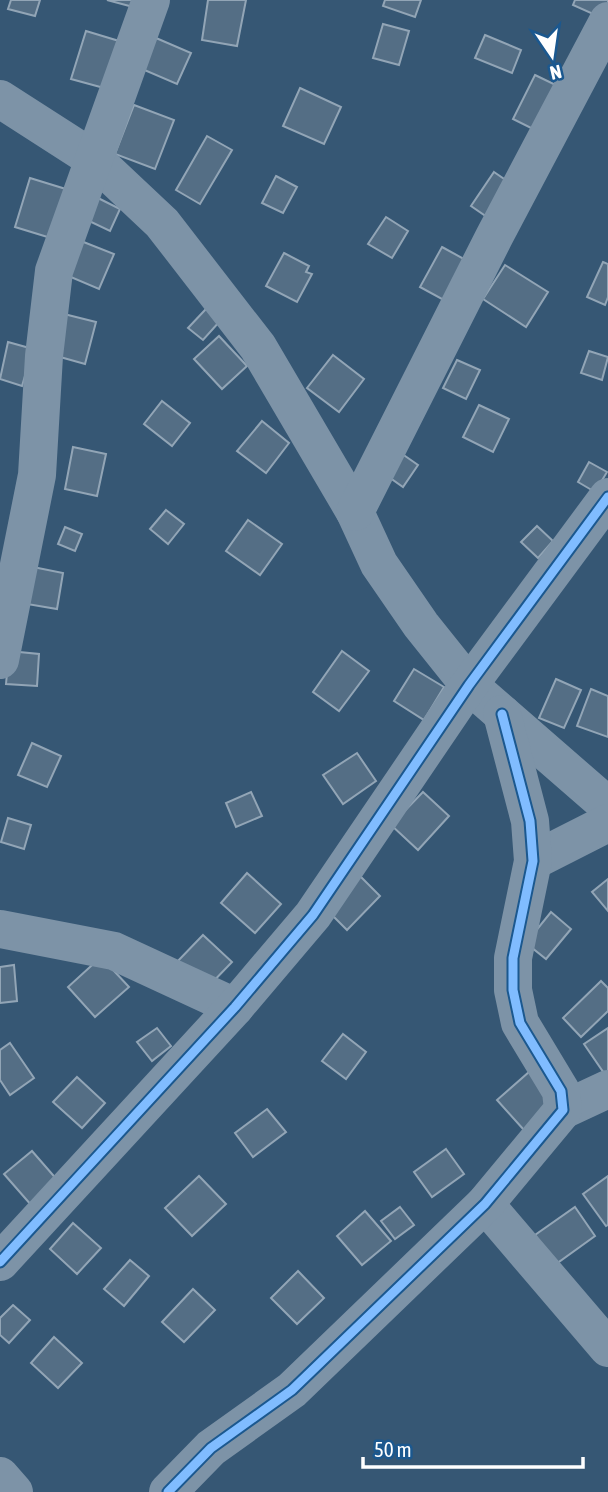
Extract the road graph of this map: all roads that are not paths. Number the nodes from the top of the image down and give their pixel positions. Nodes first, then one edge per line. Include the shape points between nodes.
1 (151, 0) edge
2 (608, 21) edge
3 (0, 99) edge
4 (95, 160) junction
5 (608, 497) edge
6 (355, 512) junction
7 (0, 660) edge
8 (469, 685) junction
9 (502, 714) junction
10 (608, 806) edge
11 (608, 823) edge
12 (533, 861) junction
13 (0, 929) edge
14 (234, 1007) junction
15 (608, 1089) edge
16 (563, 1110) junction
17 (485, 1204) junction
18 (0, 1262) edge
19 (607, 1345) edge
20 (0, 1476) edge
21 (14, 1492) edge
22 (168, 1492) edge

1 - 4 street
2 - 6 street
3 - 4 street
4 - 6 street via 162,223 258,347
4 - 7 street via 54,271 37,475
5 - 8 street
6 - 8 street via 379,564
8 - 9 street
8 - 14 street via 313,915
9 - 10 street
9 - 12 street via 530,821
11 - 12 street
12 - 16 street via 513,958 513,990 520,1023 561,1091
13 - 14 street via 114,951
14 - 18 street
15 - 16 street
16 - 17 street
17 - 19 street
17 - 22 street via 292,1390 211,1448
20 - 21 street

